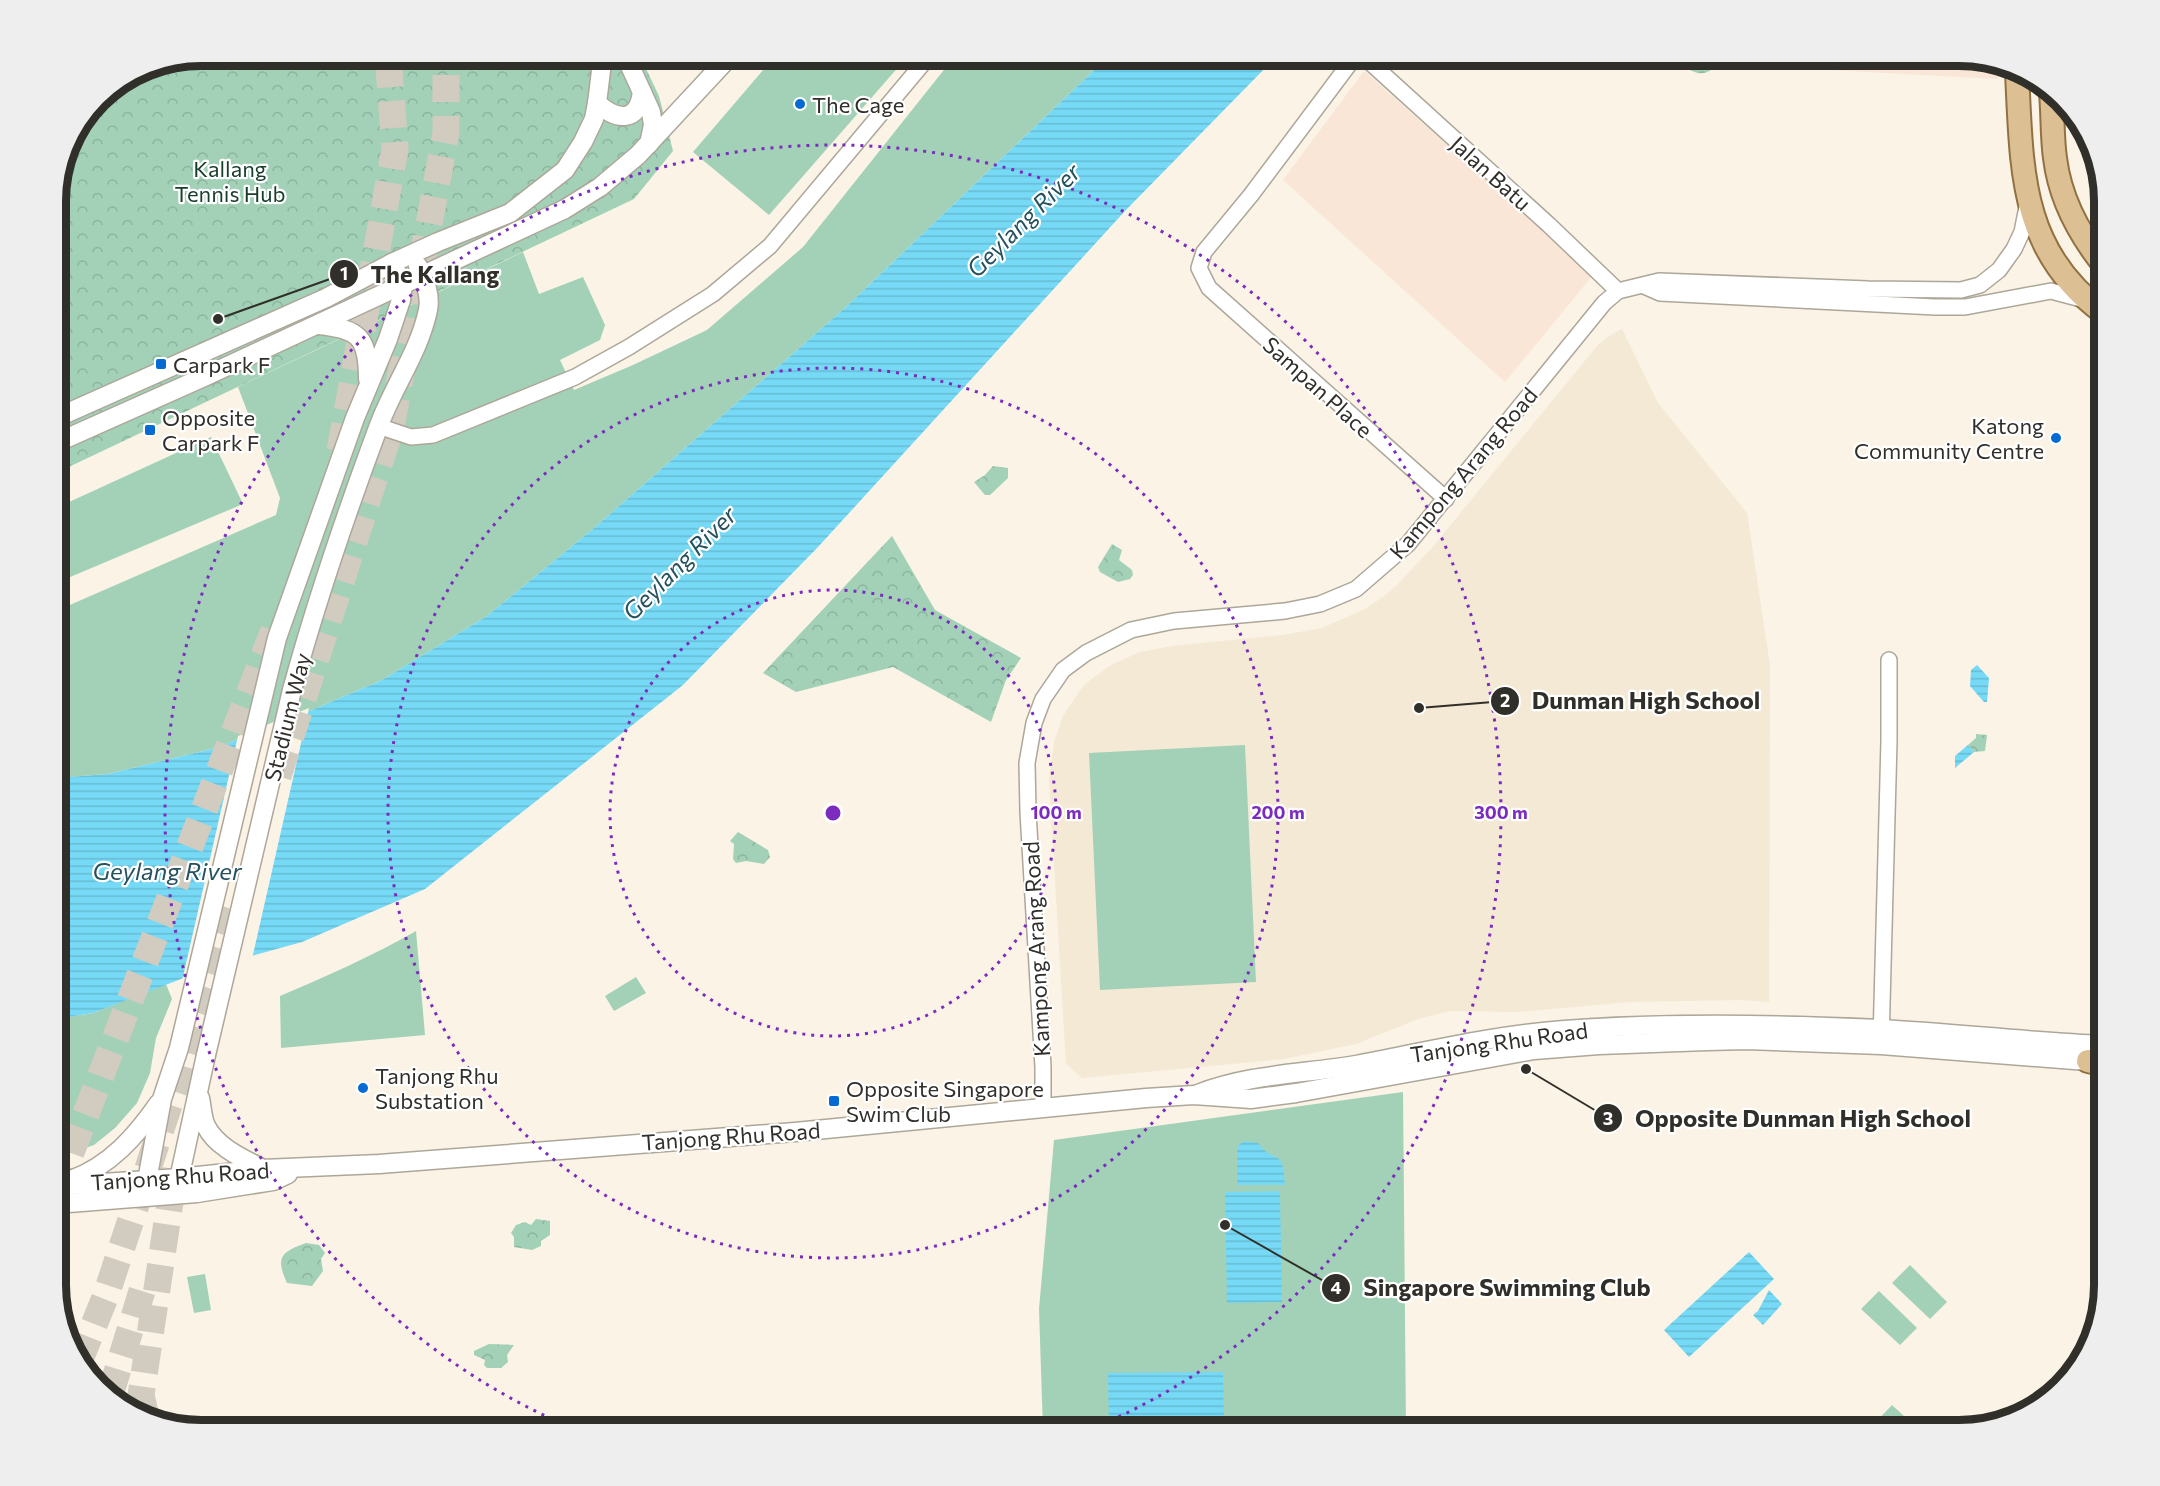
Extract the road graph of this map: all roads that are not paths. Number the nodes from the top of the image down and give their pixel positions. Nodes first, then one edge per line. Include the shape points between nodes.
1 (600, 66) edge
2 (630, 66) edge
3 (722, 66) edge
4 (922, 66) edge
5 (1348, 66) edge
6 (1373, 66) edge
7 (2017, 80) edge
8 (642, 92) junction
9 (597, 103) junction
10 (2053, 105) edge
11 (649, 144) junction
12 (2028, 199) junction
13 (2094, 252) edge
14 (412, 254) junction
15 (392, 263) junction
16 (423, 276) junction
17 (403, 285) junction
18 (1644, 286) junction
19 (1618, 291) junction
20 (2094, 305) edge
21 (2094, 306) edge
22 (317, 325) junction
23 (368, 384) junction
24 (66, 414) edge
25 (378, 426) junction
26 (66, 438) edge
27 (1446, 499) junction
28 (1889, 660) dead end
29 (1881, 1037) junction
30 (2094, 1045) edge
31 (2094, 1062) edge
32 (198, 1090) junction
33 (162, 1099) junction
34 (1043, 1107) junction
35 (303, 1168) junction
36 (263, 1169) junction
37 (66, 1182) edge
38 (66, 1186) edge
39 (178, 1186) junction
40 (145, 1188) junction
41 (66, 1202) edge

1 - 9 street
2 - 8 street
3 - 11 street
4 - 25 street via 770,246 713,294 575,377 433,435 411,437
5 - 27 street, Sampan Place via 1204,252 1199,268 1209,288
6 - 19 street, Jalan Batu
7 - 12 main road
8 - 9 street via 636,111 628,116 608,113
8 - 11 street via 653,125
9 - 14 street via 583,142 565,170 543,189 510,213
10 - 13 main road via 2055,159 2065,198
11 - 16 street via 600,187 565,209
12 - 18 street via 2022,232 2014,249 1990,278 1961,290 1659,281
12 - 20 main road via 2050,255
14 - 15 street
14 - 16 street, Stadium Way
15 - 17 street
15 - 24 street via 326,298
16 - 17 street
16 - 25 street, Stadium Way via 428,309 416,346
17 - 22 street
17 - 23 street, Stadium Way via 388,339
18 - 19 street
18 - 21 street via 1660,293 1965,307 2051,291
19 - 27 street, Kampong Arang Road via 1604,303
22 - 23 street via 346,328 361,341 368,356
22 - 26 street
23 - 33 street, Stadium Way via 277,638 179,1048
25 - 32 street, Stadium Way, bridge via 292,690
27 - 34 street, Kampong Arang Road via 1408,544 1351,593 1284,611 1174,621 1131,630 1063,670 1043,699 1027,763
28 - 29 street
29 - 30 street, Tanjong Rhu Road
29 - 31 street, Tanjong Rhu Road
29 - 34 street, Tanjong Rhu Road via 1706,1024 1562,1030 1248,1079 1194,1095
32 - 36 street via 206,1126 218,1141
32 - 39 street, Stadium Way
33 - 37 street via 136,1136 114,1156
33 - 40 street, Stadium Way
34 - 35 street, Tanjong Rhu Road via 784,1132
35 - 36 street, Tanjong Rhu Road
35 - 39 street, Tanjong Rhu Road via 273,1180
36 - 39 street, Tanjong Rhu Road
38 - 40 street, Tanjong Rhu Road
39 - 40 street, Tanjong Rhu Road
40 - 41 street, Tanjong Rhu Road

